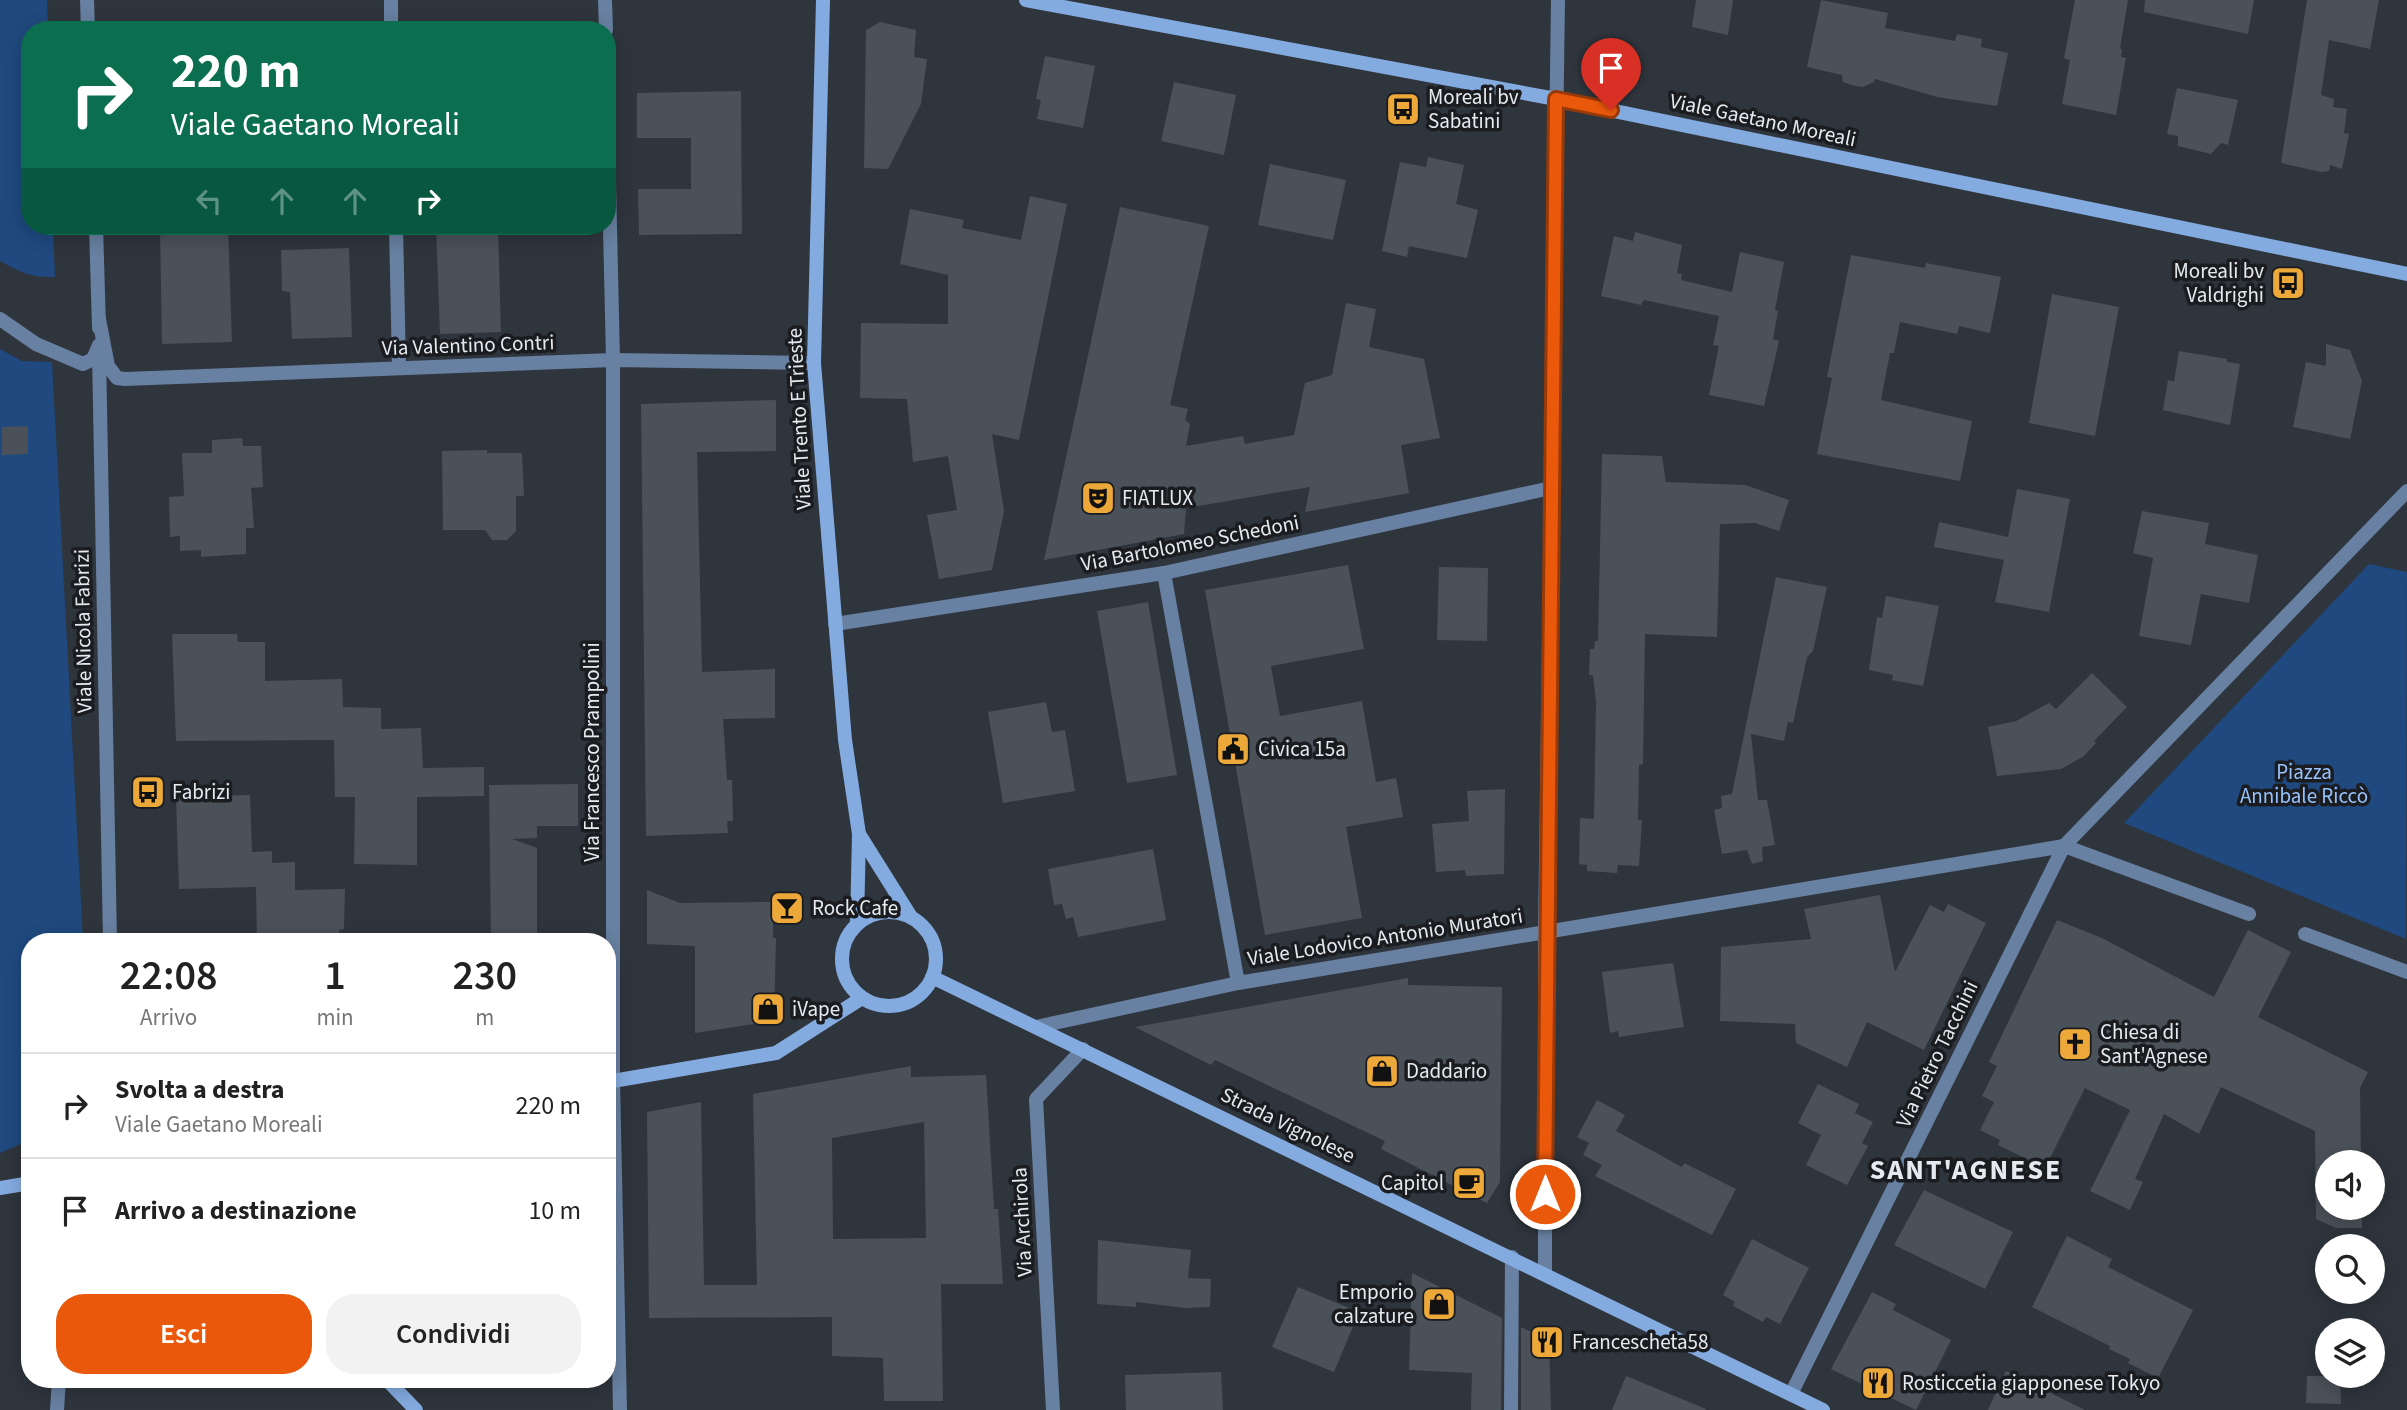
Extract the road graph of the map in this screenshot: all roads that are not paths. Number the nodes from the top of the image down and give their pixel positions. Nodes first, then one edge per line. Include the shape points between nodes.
1 (87, 0) edge
2 (391, 0) edge
3 (605, 0) edge
4 (823, 0) edge
5 (1026, 0) edge
6 (1558, 0) edge
7 (88, 21) edge
8 (391, 21) edge
9 (606, 21) edge
10 (1556, 99) junction
11 (96, 235) edge
12 (396, 235) edge
13 (611, 235) edge
14 (2407, 274) edge
15 (0, 319) edge
16 (99, 319) junction
17 (100, 345) junction
18 (614, 360) junction
19 (814, 363) junction
20 (399, 368) junction
21 (125, 379) joint
22 (1551, 488) junction
23 (2407, 491) edge
24 (1164, 573) junction
25 (835, 624) junction
26 (859, 834) junction
27 (2064, 846) junction
28 (2249, 914) dead end
29 (911, 917) junction
30 (857, 924) junction
31 (1545, 932) junction
32 (110, 933) edge
33 (611, 933) edge
34 (2305, 934) dead end
35 (2407, 972) edge
36 (932, 977) junction
37 (1238, 983) junction
38 (862, 998) junction
39 (1036, 1027) junction
40 (1083, 1049) junction
41 (616, 1081) edge
42 (21, 1184) edge
43 (0, 1188) edge
44 (1512, 1257) junction
45 (1545, 1272) junction
46 (616, 1279) edge
47 (58, 1388) edge
48 (395, 1388) edge
49 (1791, 1394) junction
50 (57, 1410) edge
51 (416, 1410) edge
52 (620, 1410) edge
53 (1053, 1410) edge
54 (1511, 1410) edge
55 (1823, 1410) edge

1 - 7 street
2 - 8 street
3 - 9 street
4 - 19 street, Viale Trento E Trieste
5 - 10 street, Viale Gaetano Moreali
6 - 10 street
10 - 14 street, Viale Gaetano Moreali
10 - 22 street
11 - 16 street, Viale Nicola Fabrizi
12 - 20 street
13 - 18 street, Via Francesco Prampolini
15 - 17 street via 36,344 83,364 93,359
16 - 17 street, Viale Nicola Fabrizi
16 - 21 street, Viale Nicola Fabrizi via 108,366 117,378
17 - 32 street, Viale Nicola Fabrizi
18 - 19 street, Via Valentino Contri
18 - 20 street, Via Valentino Contri
18 - 33 street, Via Francesco Prampolini
19 - 25 street, Viale Trento E Trieste
20 - 21 street, Via Valentino Contri
22 - 24 street, Via Bartolomeo Schedoni
22 - 31 street
23 - 27 street
24 - 25 street, Via Bartolomeo Schedoni
24 - 37 street
25 - 26 street, Viale Trento E Trieste
26 - 29 street, Viale Trento E Trieste
26 - 30 street, Viale Trento E Trieste
27 - 28 street
27 - 31 street, Viale Lodovico Antonio Muratori
27 - 49 street, Via Pietro Tacchini
29 - 30 street via 883,911
29 - 36 street via 922,925 935,950
30 - 38 street via 842,948 841,962 844,976
31 - 37 street, Viale Lodovico Antonio Muratori
31 - 45 street
34 - 35 street
36 - 38 street via 925,989 902,1004 888,1006
36 - 39 street
37 - 39 street, Viale Lodovico Antonio Muratori
38 - 41 street via 776,1053
39 - 40 street, Strada Vignolese
40 - 44 street, Strada Vignolese
40 - 53 street, Via Archirola via 1036,1099
42 - 43 street
44 - 45 street, Strada Vignolese
44 - 54 street
45 - 49 street, Strada Vignolese
46 - 52 street, Via Francesco Prampolini
47 - 50 street
48 - 51 street
49 - 55 street, Strada Vignolese

